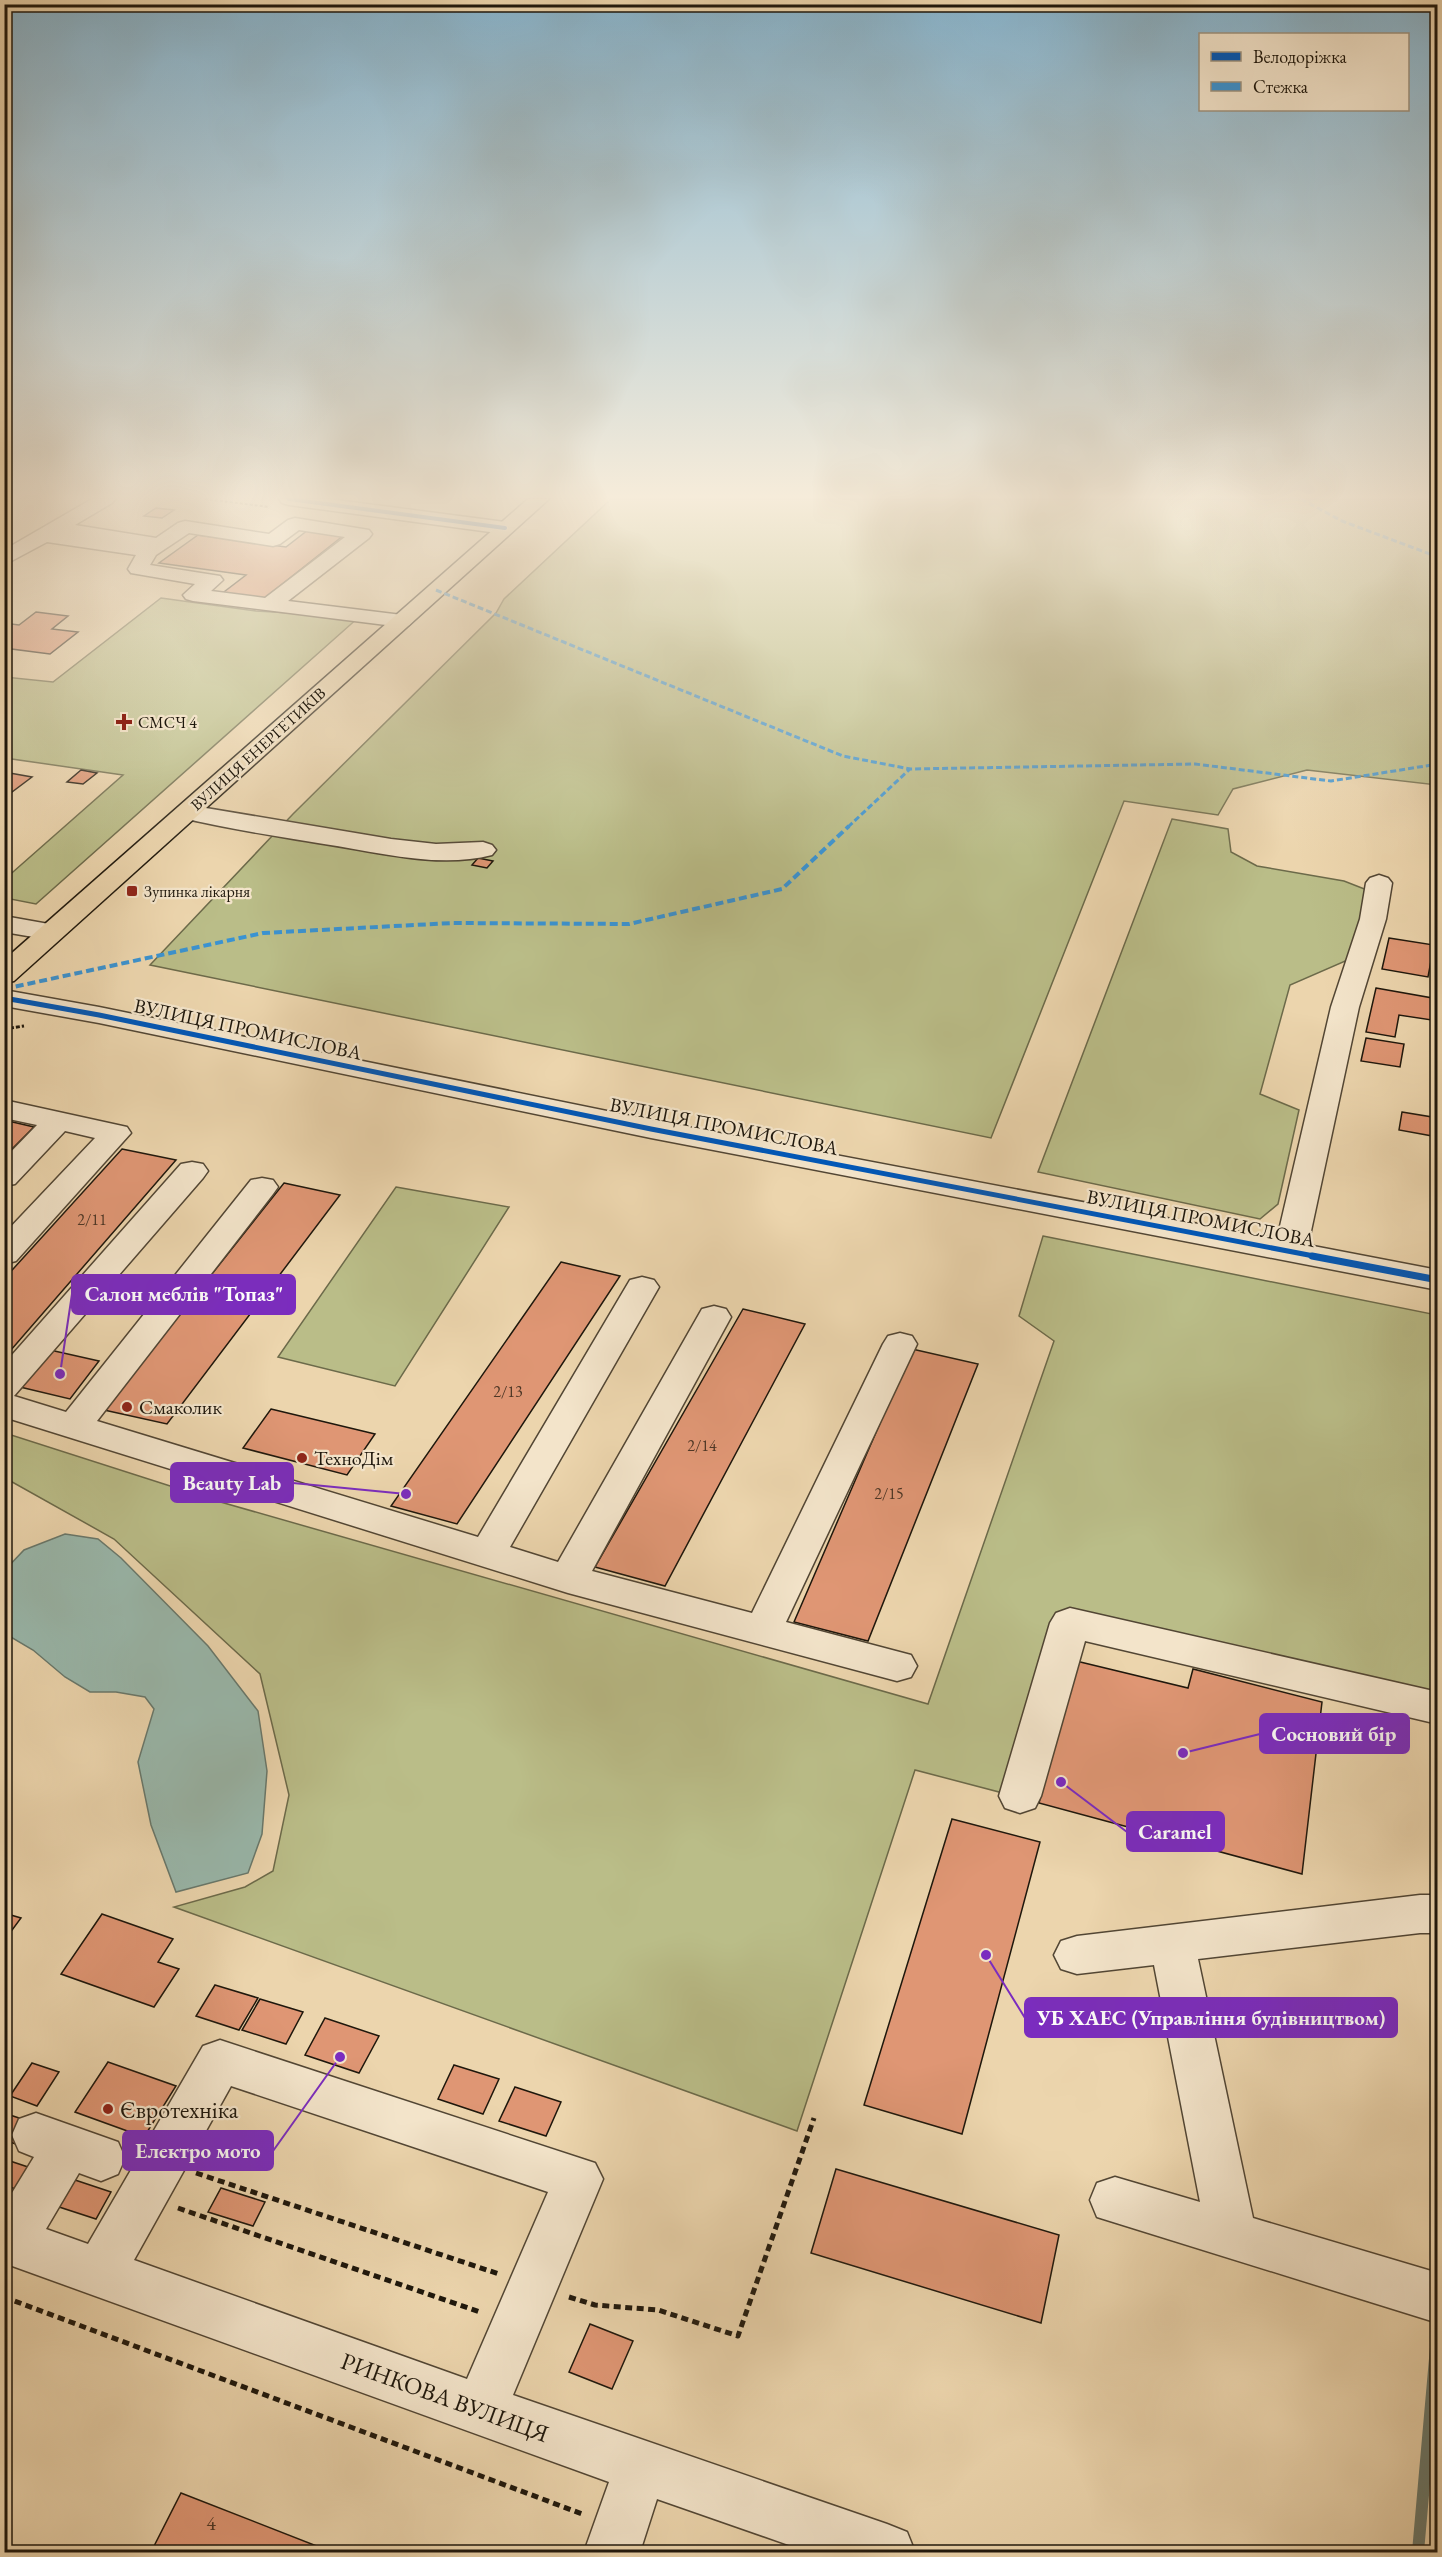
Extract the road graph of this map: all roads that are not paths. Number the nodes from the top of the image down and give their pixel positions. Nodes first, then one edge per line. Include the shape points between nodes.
1 (382, 618) edge
2 (405, 618) edge
3 (402, 621) junction
4 (188, 812) junction
5 (483, 850) dead end
6 (1378, 883) dead end
7 (4, 924) edge
8 (51, 932) junction
9 (4, 975) edge
10 (4, 998) edge
11 (4, 1109) edge
12 (58, 1120) junction
13 (192, 1171) dead end
14 (4, 1177) edge
15 (262, 1187) dead end
16 (1290, 1251) junction
17 (4, 1254) edge
18 (1437, 1280) edge
19 (642, 1287) dead end
20 (714, 1317) dead end
21 (900, 1344) dead end
22 (4, 1388) edge
23 (4, 1405) edge
24 (74, 1428) junction
25 (487, 1554) junction
26 (568, 1579) junction
27 (762, 1632) junction
28 (897, 1666) dead end
29 (1437, 1708) edge
30 (1020, 1796) dead end
31 (1437, 1914) edge
32 (1172, 1943) junction
33 (1077, 1955) dead end
34 (68, 2146) dead end
35 (1115, 2200) dead end
36 (1232, 2236) junction
37 (8, 2240) edge
38 (99, 2272) junction
39 (1437, 2298) edge
40 (480, 2410) junction
41 (641, 2467) junction
42 (616, 2540) edge
43 (887, 2553) edge

1 - 3 street
2 - 3 main road, ВУЛИЦЯ ЕНЕРГЕТИКІВ
3 - 4 main road, ВУЛИЦЯ ЕНЕРГЕТИКІВ
4 - 5 street via 429,852
4 - 8 main road, ВУЛИЦЯ ЕНЕРГЕТИКІВ
6 - 16 street via 1373,919 1345,1007
7 - 8 street
8 - 9 main road, ВУЛИЦЯ ЕНЕРГЕТИКІВ
10 - 16 street, ВУЛИЦЯ ПРОМИСЛОВА via 651,1129
11 - 12 street
12 - 14 street
12 - 17 street via 116,1133
13 - 22 street
15 - 24 street
16 - 18 street, ВУЛИЦЯ ПРОМИСЛОВА
19 - 25 street
20 - 26 street
21 - 27 street
23 - 24 street
24 - 25 street
25 - 26 street
26 - 27 street
27 - 28 street
29 - 30 street via 1070,1623
31 - 32 street
32 - 33 street
32 - 36 street
34 - 37 street
35 - 36 street
36 - 39 street
37 - 38 street, РИНКОВА ВУЛИЦЯ
38 - 40 street, РИНКОВА ВУЛИЦЯ
38 - 40 street via 220,2061 578,2179
40 - 41 street, РИНКОВА ВУЛИЦЯ
41 - 42 street
41 - 43 street, РИНКОВА ВУЛИЦЯ

